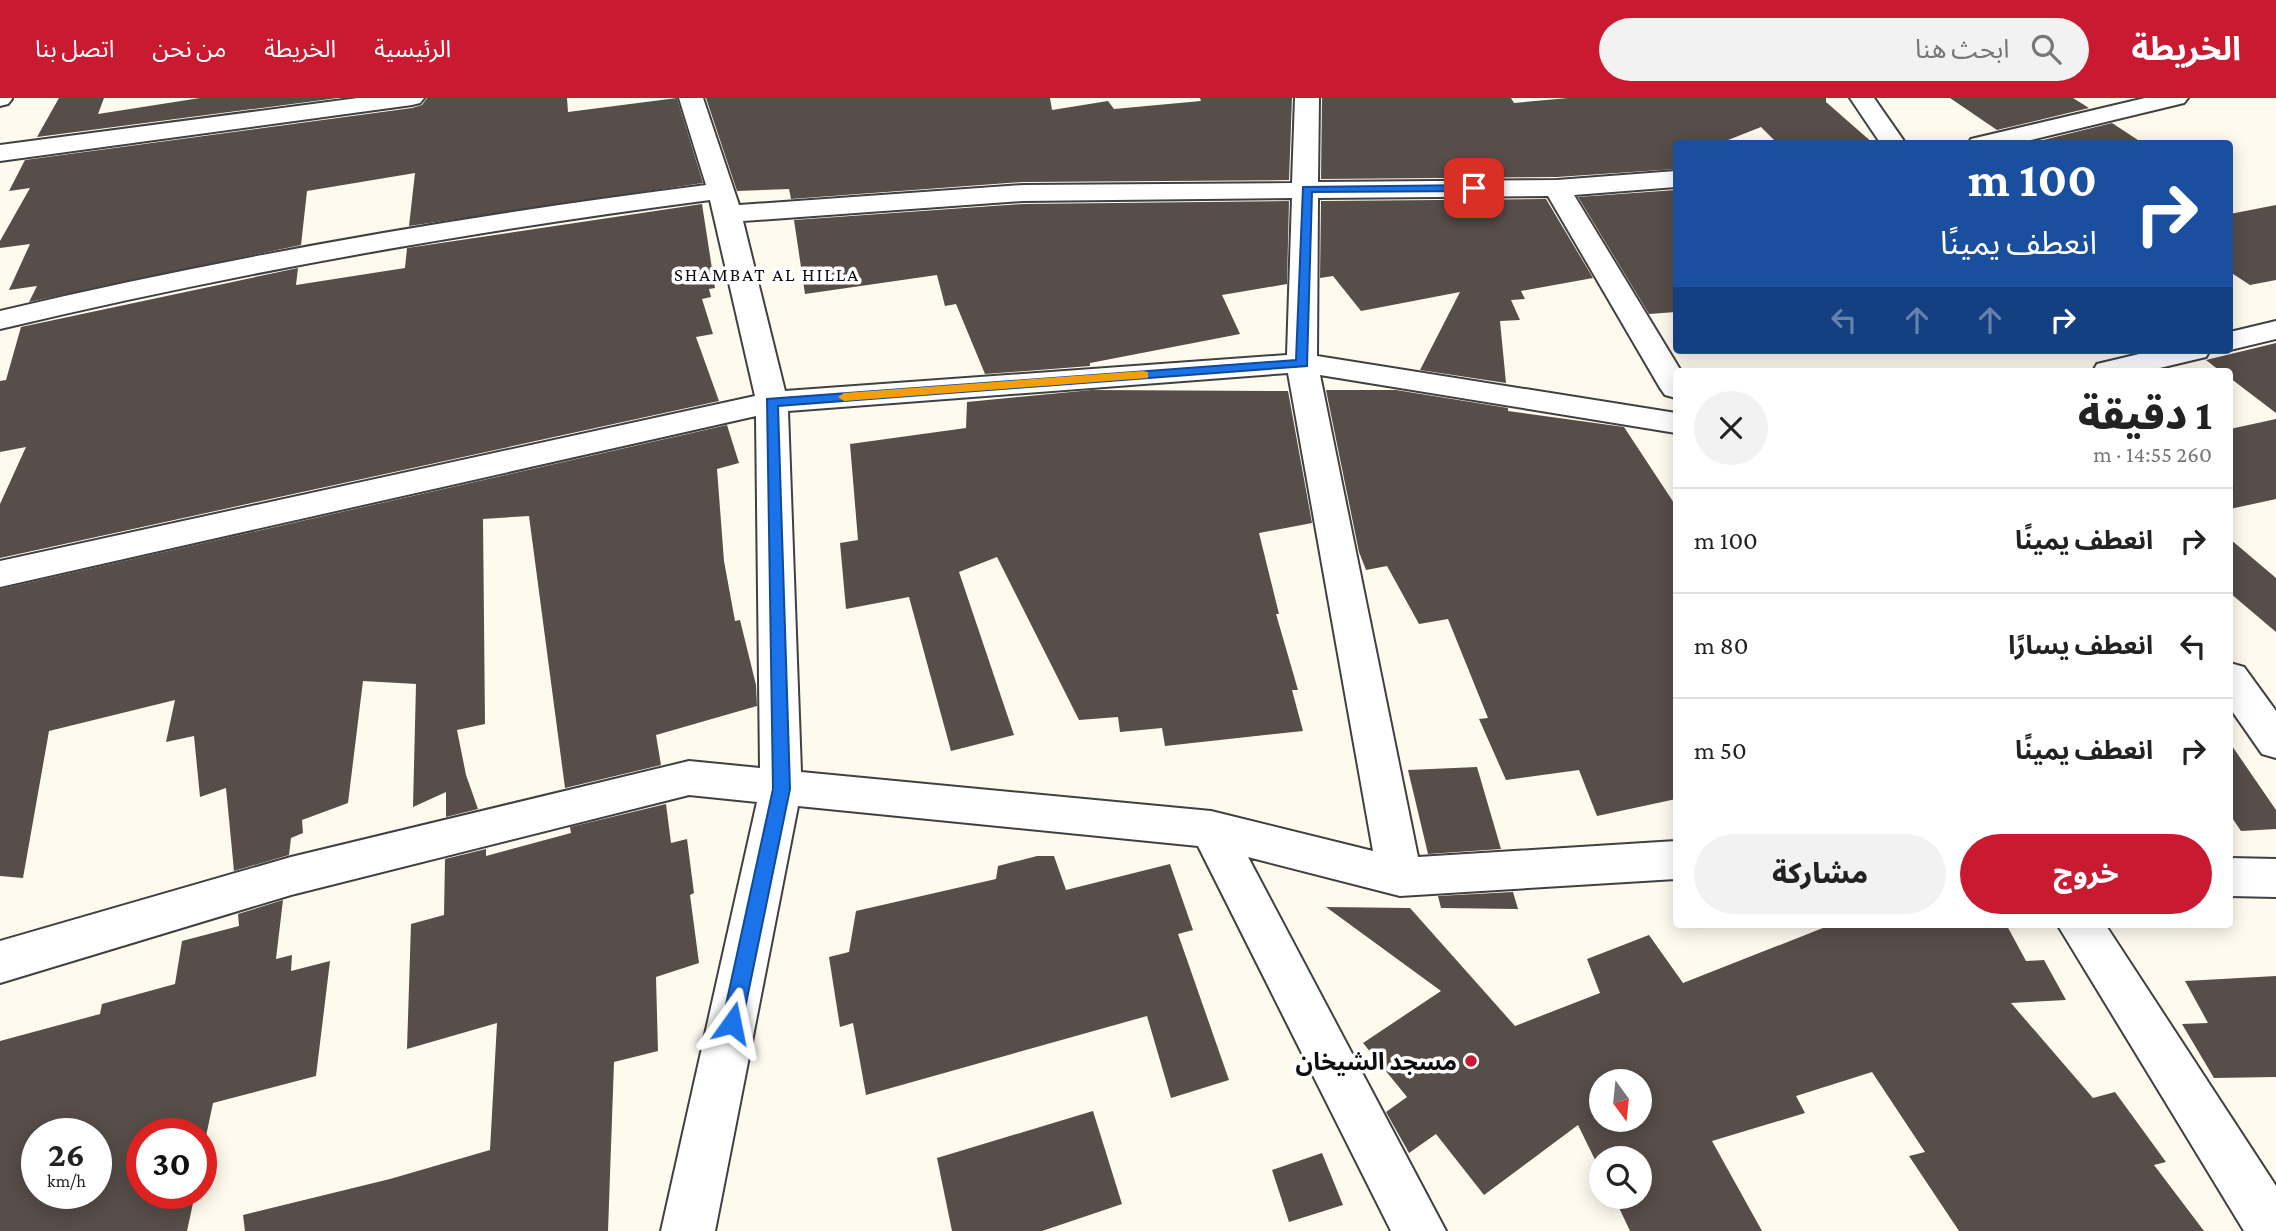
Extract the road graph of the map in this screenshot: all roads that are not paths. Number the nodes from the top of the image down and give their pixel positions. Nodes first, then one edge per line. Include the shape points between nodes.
1 (412, 98) edge
2 (691, 98) edge
3 (1307, 98) edge
4 (1862, 98) edge
5 (2176, 98) edge
6 (1891, 140) edge
7 (1997, 140) edge
8 (0, 153) edge
9 (1673, 179) edge
10 (1558, 188) junction
11 (1307, 189) junction
12 (724, 203) junction
13 (0, 320) edge
14 (2276, 330) edge
15 (2233, 340) edge
16 (2173, 354) edge
17 (1302, 363) junction
18 (2120, 368) edge
19 (1673, 383) edge
20 (772, 402) junction
21 (1673, 423) edge
22 (0, 574) edge
23 (2233, 682) edge
24 (2276, 742) edge
25 (781, 789) junction
26 (1211, 829) junction
27 (1673, 860) edge
28 (1400, 877) junction
29 (2233, 877) edge
30 (2276, 878) edge
31 (2083, 928) edge
32 (0, 962) edge
33 (688, 1231) edge
34 (1419, 1231) edge
35 (2274, 1231) edge

1 - 8 street
2 - 12 street
3 - 11 street
4 - 6 street
5 - 7 street
9 - 10 street
10 - 11 street
10 - 19 street
11 - 12 street
11 - 17 street
12 - 13 street via 535,215 118,292
12 - 20 street
14 - 15 street
16 - 18 street
17 - 20 street
17 - 21 street
17 - 28 street
20 - 22 street
20 - 25 street
23 - 24 street
25 - 26 street
25 - 32 street via 689,778 291,876
25 - 33 street
26 - 28 street
26 - 34 street
27 - 28 street
29 - 30 street
31 - 35 street

